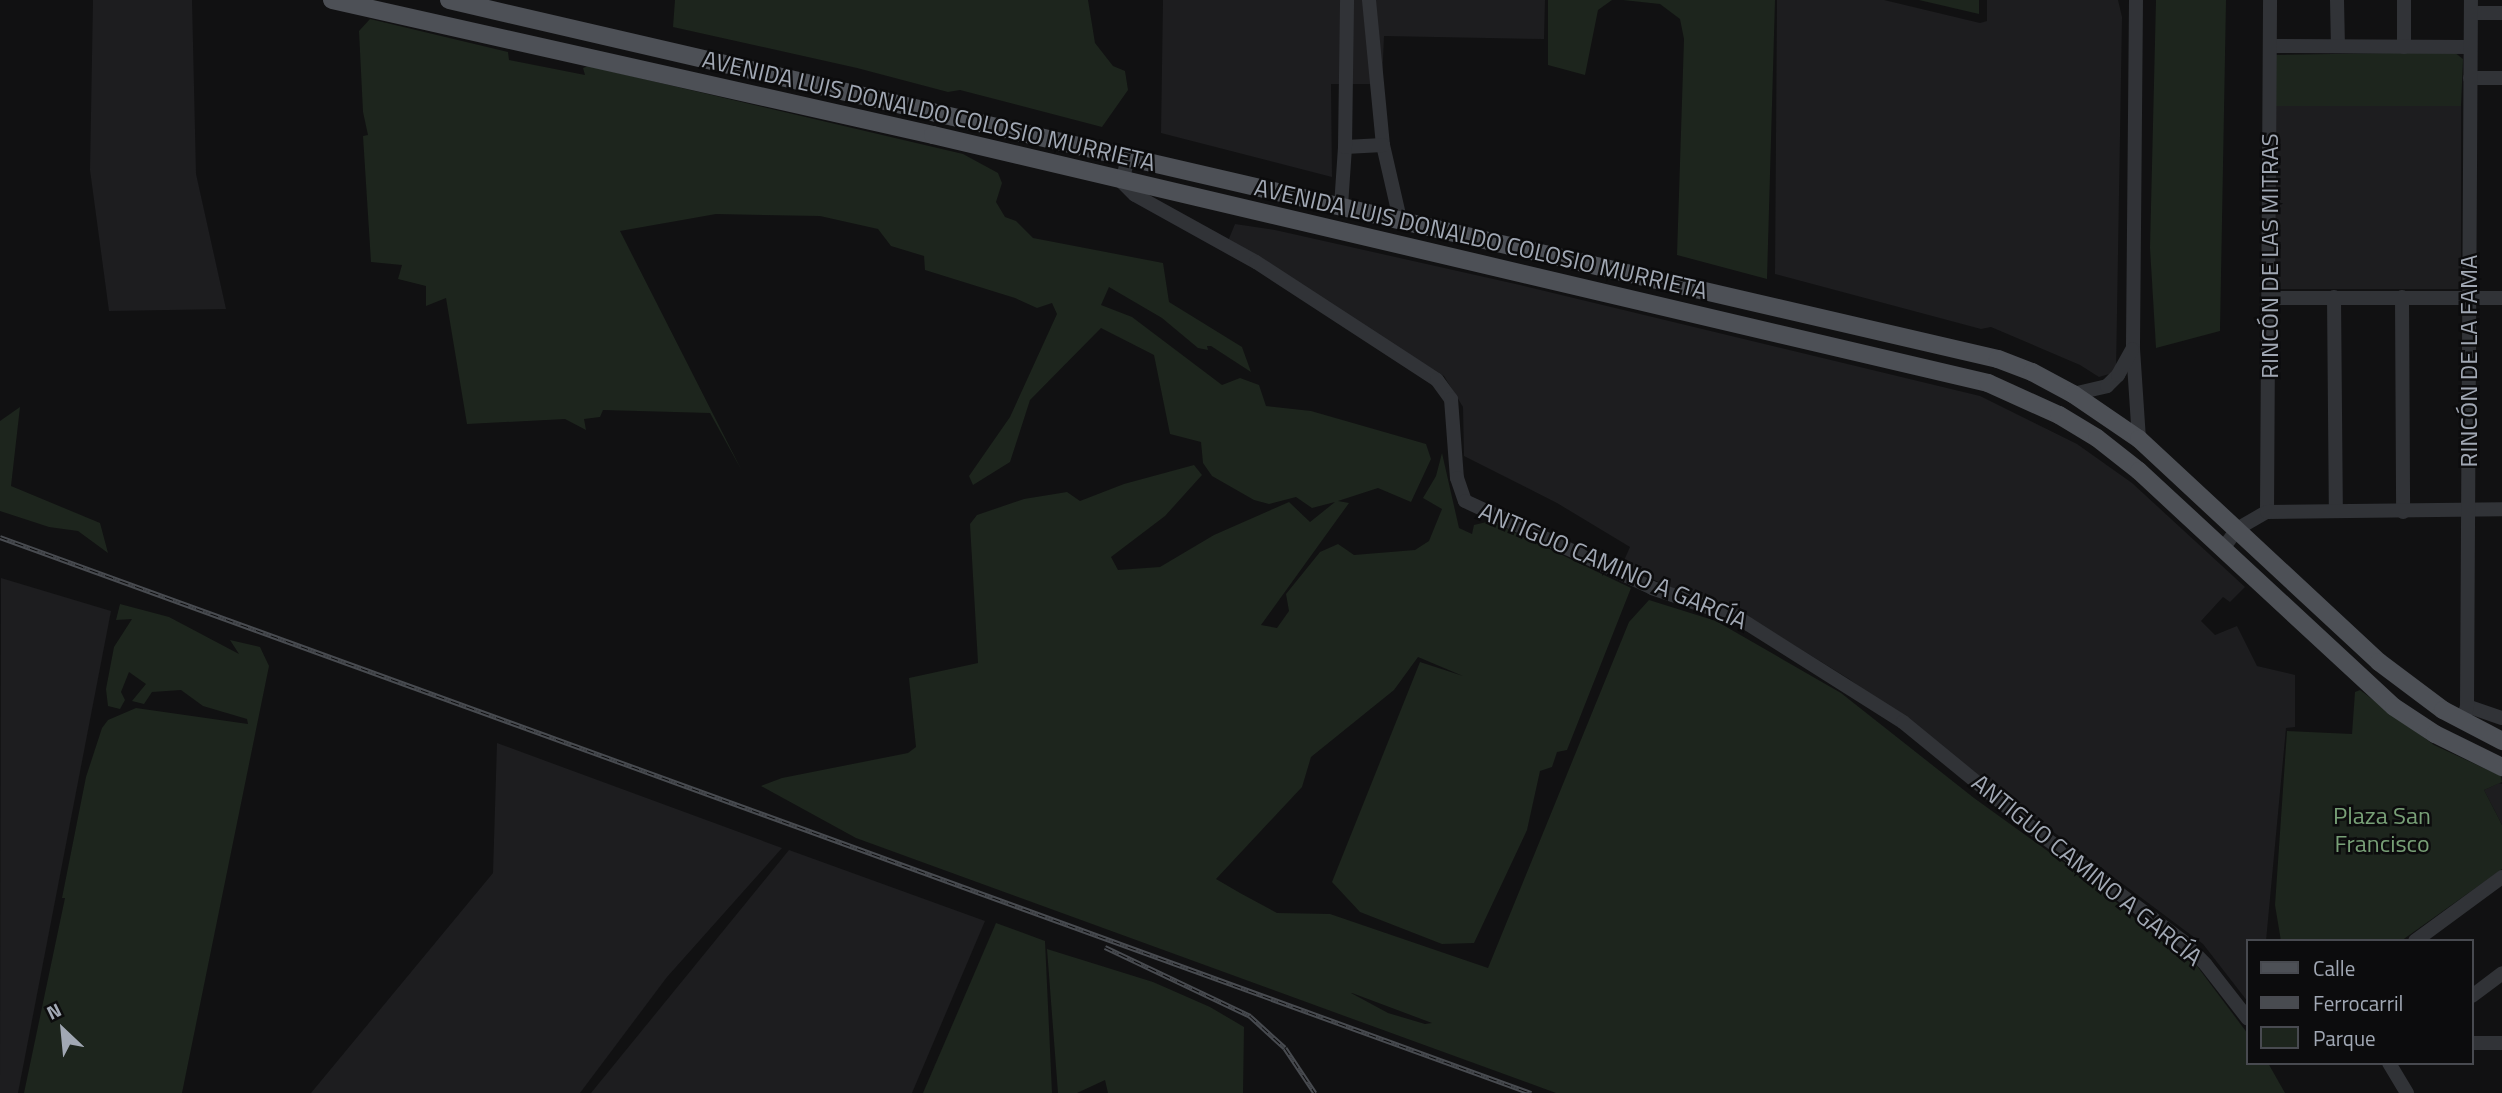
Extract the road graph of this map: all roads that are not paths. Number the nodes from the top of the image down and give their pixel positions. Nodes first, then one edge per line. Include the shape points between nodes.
1 (332, 0) edge
2 (449, 0) edge
3 (1347, 0) edge
4 (1369, 0) edge
5 (2136, 0) edge
6 (2270, 0) edge
7 (2337, 0) edge
8 (2404, 0) edge
9 (2471, 7) edge
10 (2502, 13) edge
11 (2271, 46) junction
12 (2338, 46) junction
13 (2404, 47) junction
14 (2469, 47) junction
15 (2470, 78) junction
16 (2502, 78) edge
17 (1382, 145) junction
18 (1345, 148) junction
19 (1128, 157) junction
20 (1122, 182) junction
21 (1341, 205) junction
22 (1400, 219) junction
23 (2470, 296) junction
24 (2334, 297) junction
25 (2402, 297) junction
26 (2271, 298) junction
27 (2502, 298) edge
28 (1883, 331) junction
29 (2133, 348) junction
30 (1877, 355) junction
31 (2073, 394) junction
32 (2139, 439) junction
33 (2469, 509) junction
34 (2502, 509) edge
35 (2267, 512) junction
36 (2336, 512) junction
37 (2403, 512) junction
38 (2237, 529) junction
39 (2222, 550) junction
40 (2465, 714) junction
41 (2502, 718) edge
42 (2502, 741) edge
43 (2502, 768) edge
44 (2502, 877) edge
45 (2418, 939) edge
46 (2502, 973) edge
47 (2474, 994) edge
48 (2246, 1016) edge
49 (2474, 1043) edge
50 (2502, 1043) edge
51 (2390, 1065) edge
52 (2407, 1093) edge

1 - 20 main road, AVENIDA LUIS DONALDO COLOSIO MURRIETA
2 - 19 main road, AVENIDA LUIS DONALDO COLOSIO MURRIETA
3 - 18 street
4 - 17 street
5 - 29 street
6 - 11 street, RINCÓN DE LAS MITRAS
7 - 12 street
8 - 13 street
9 - 10 street
9 - 14 street, RINCÓN DE LA FAMA
11 - 12 street
11 - 26 street, RINCÓN DE LAS MITRAS
12 - 13 street
13 - 14 street
14 - 15 street, RINCÓN DE LA FAMA
15 - 16 street
15 - 23 street, RINCÓN DE LA FAMA
17 - 18 street
17 - 22 street
18 - 21 street
19 - 20 street
19 - 21 main road, AVENIDA LUIS DONALDO COLOSIO MURRIETA
20 - 30 main road, AVENIDA LUIS DONALDO COLOSIO MURRIETA
20 - 48 street, ANTIGUO CAMINO A GARCÍA via 1135,195 1256,261 1437,380 1451,399 1457,478 1465,501 1652,588 1737,617 1903,722 2040,834 2185,943
21 - 22 main road, AVENIDA LUIS DONALDO COLOSIO MURRIETA
22 - 28 main road, AVENIDA LUIS DONALDO COLOSIO MURRIETA
23 - 25 street
23 - 27 street
23 - 33 street, RINCÓN DE LA FAMA
24 - 25 street
24 - 26 street
24 - 36 street
25 - 37 street
26 - 35 street, RINCÓN DE LAS MITRAS
28 - 30 main road
28 - 31 main road, AVENIDA LUIS DONALDO COLOSIO MURRIETA via 1998,359
29 - 31 street via 2107,386
29 - 32 street
30 - 39 main road, AVENIDA LUIS DONALDO COLOSIO MURRIETA via 1988,383 2068,420 2139,471
31 - 32 main road, AVENIDA LUIS DONALDO COLOSIO MURRIETA
32 - 38 main road, AVENIDA LUIS DONALDO COLOSIO MURRIETA
33 - 34 street
33 - 37 street
33 - 40 street, RINCÓN DE LA FAMA
35 - 36 street
35 - 38 street
36 - 37 street
38 - 39 street
38 - 40 main road, AVENIDA LUIS DONALDO COLOSIO MURRIETA via 2379,662 2423,696
39 - 43 main road, AVENIDA LUIS DONALDO COLOSIO MURRIETA via 2394,706 2435,734
40 - 41 street
40 - 42 main road, AVENIDA LUIS DONALDO COLOSIO MURRIETA
44 - 45 street
46 - 47 street
49 - 50 street
51 - 52 street

